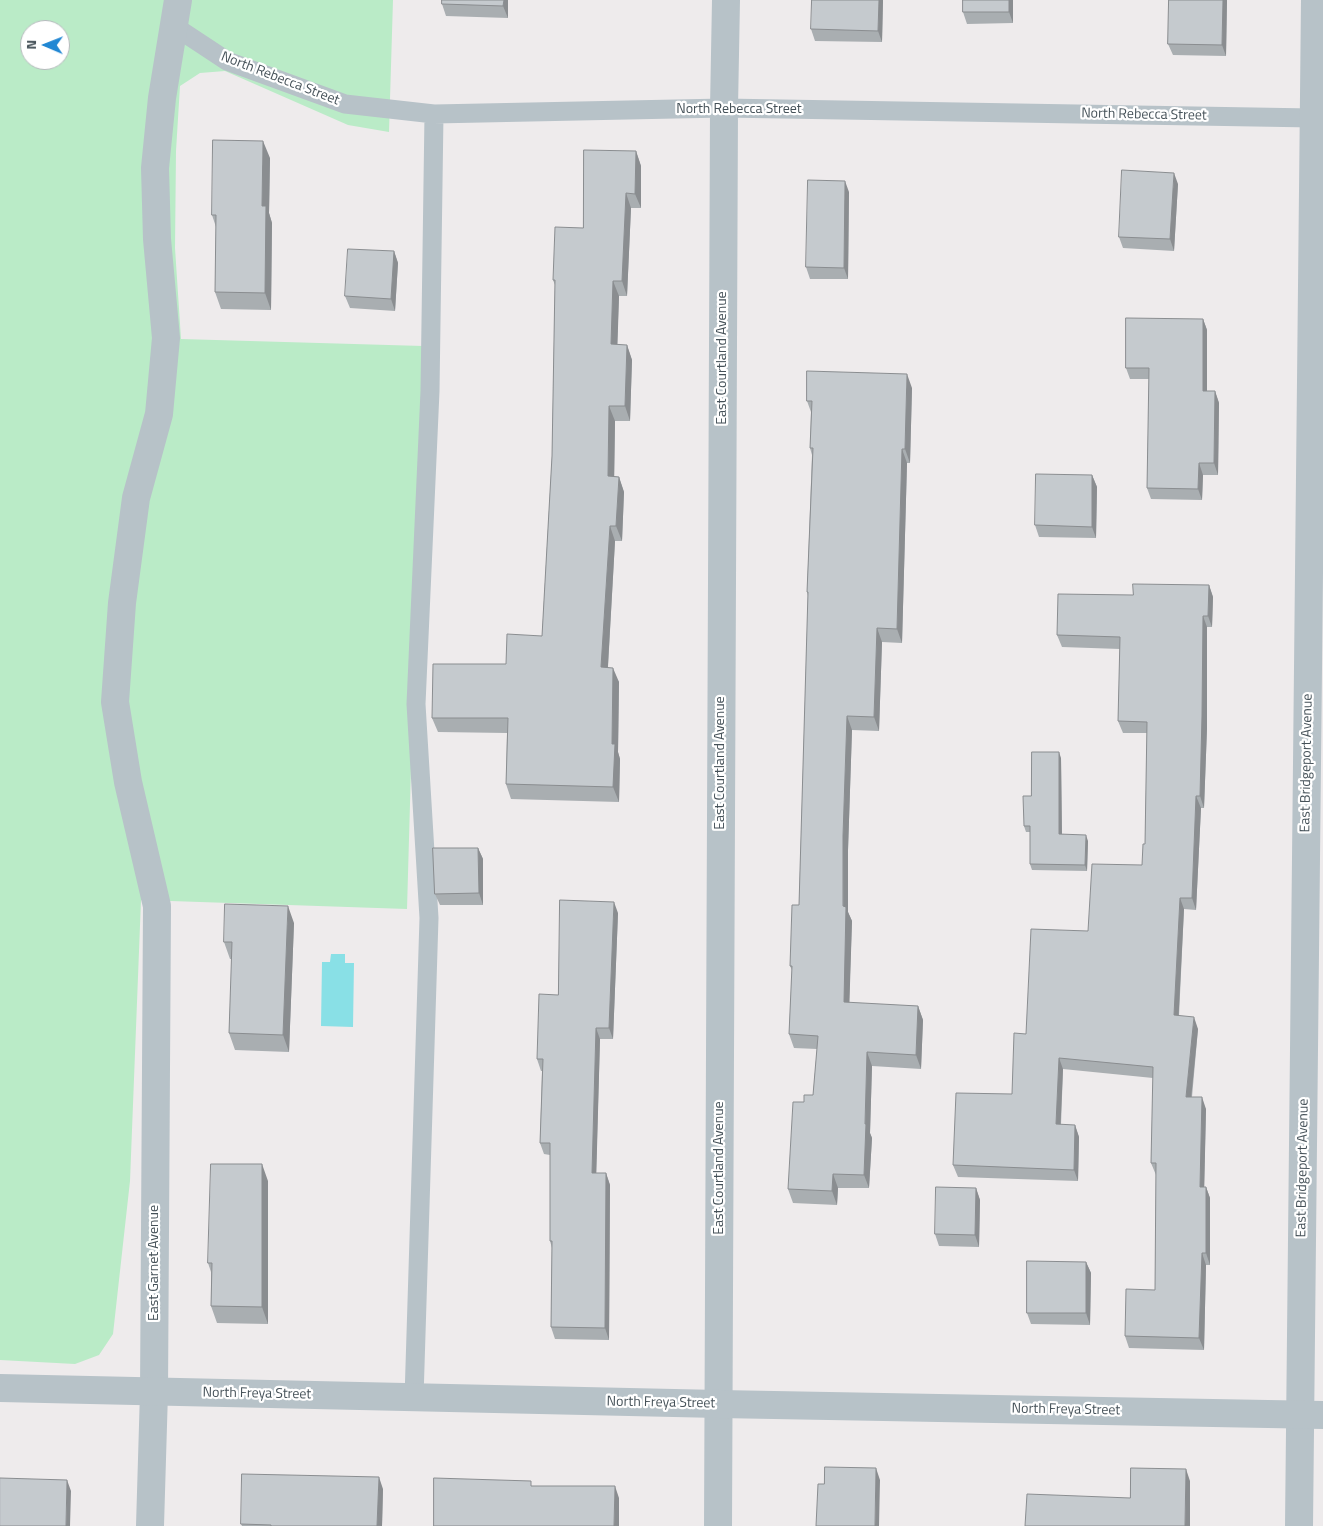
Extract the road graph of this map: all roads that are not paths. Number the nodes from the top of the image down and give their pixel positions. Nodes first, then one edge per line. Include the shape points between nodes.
1 (178, 0) edge
2 (726, 0) edge
3 (1315, 0) edge
4 (174, 26) junction
5 (724, 108) junction
6 (434, 114) junction
7 (1318, 118) edge
8 (0, 1388) edge
9 (154, 1392) junction
10 (414, 1398) junction
11 (719, 1404) junction
12 (1312, 1415) edge
13 (150, 1526) edge
14 (718, 1526) edge
15 (1299, 1526) edge

1 - 4 street, East Garnet Avenue
2 - 5 street, East Courtland Avenue
3 - 7 street, East Bridgeport Avenue
4 - 6 lane, North Rebecca Street via 227,61 345,104
4 - 9 street, East Garnet Avenue via 155,168 157,239 166,338 159,414 136,498 122,603 115,702 128,782 157,906
5 - 6 lane, North Rebecca Street
5 - 7 lane, North Rebecca Street
5 - 11 street, East Courtland Avenue
6 - 10 lane via 430,391 416,704 429,918
7 - 12 street, East Bridgeport Avenue
8 - 9 street, North Freya Street
9 - 10 street, North Freya Street
9 - 13 street, East Garnet Avenue
10 - 11 street, North Freya Street
11 - 12 street, North Freya Street
11 - 14 street, East Courtland Avenue
12 - 15 street, East Bridgeport Avenue

